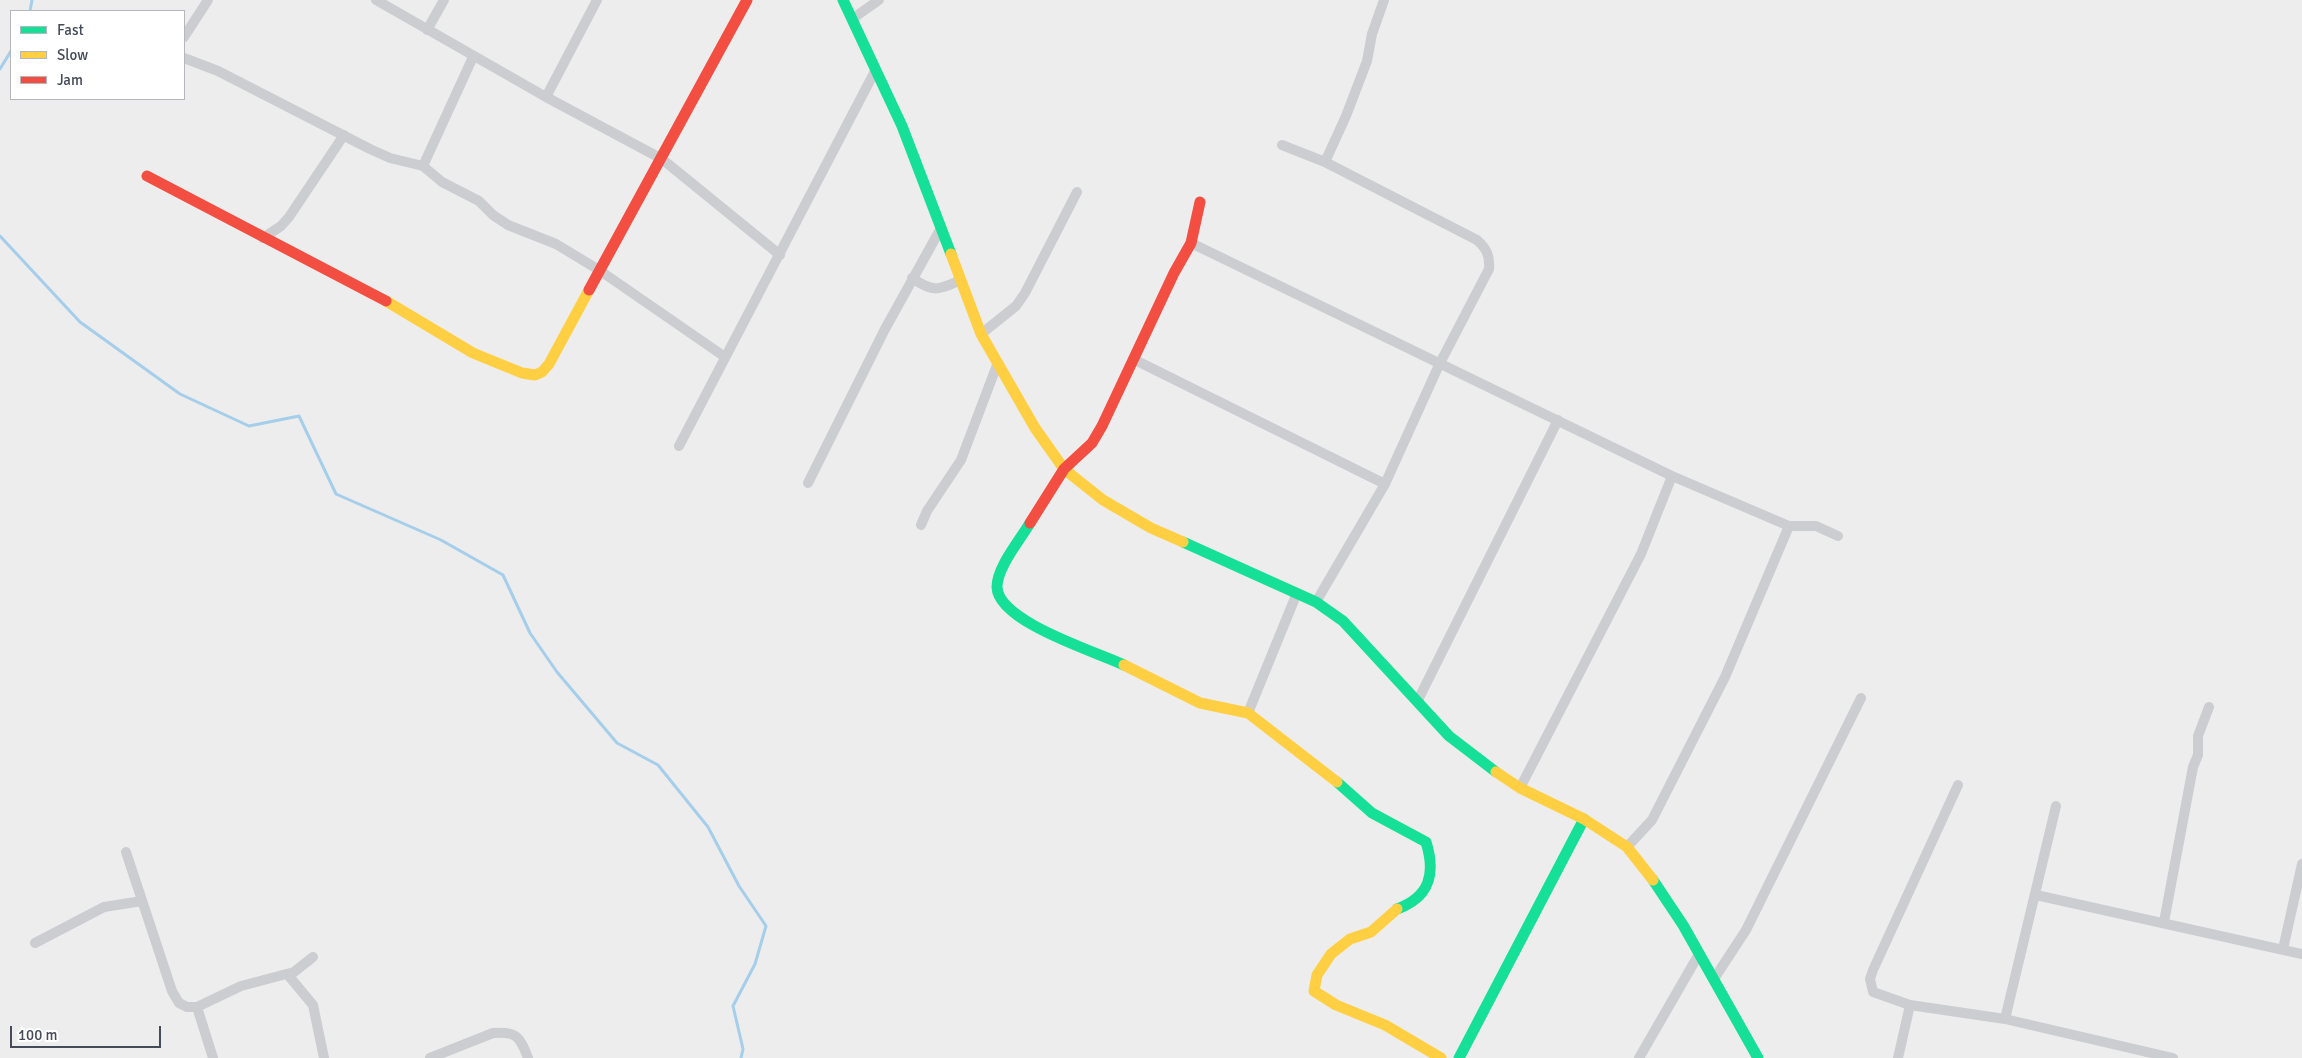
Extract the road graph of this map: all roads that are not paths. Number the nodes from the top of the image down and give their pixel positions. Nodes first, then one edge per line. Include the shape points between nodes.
1 (208, 0) edge
2 (376, 0) edge
3 (444, 0) edge
4 (597, 0) edge
5 (747, 0) edge
6 (843, 0) edge
7 (879, 0) edge
8 (1384, 0) edge
9 (852, 19) junction
10 (427, 30) junction
11 (185, 34) edge
12 (473, 57) junction
13 (185, 58) edge
14 (875, 71) junction
15 (546, 97) junction
16 (344, 135) junction
17 (1282, 146) dead end
18 (662, 159) junction
19 (1325, 162) junction
20 (422, 166) junction
21 (147, 176) dead end
22 (1077, 192) dead end
23 (1200, 202) dead end
24 (941, 228) junction
25 (263, 238) junction
26 (1190, 243) junction
27 (780, 255) junction
28 (599, 270) junction
29 (912, 278) junction
30 (961, 280) junction
31 (981, 334) junction
32 (725, 357) junction
33 (1133, 359) junction
34 (997, 365) junction
35 (1439, 365) junction
36 (1558, 420) junction
37 (679, 446) dead end
38 (1064, 469) junction
39 (1672, 476) junction
40 (808, 483) dead end
41 (1385, 484) junction
42 (922, 525) dead end
43 (1789, 526) junction
44 (1838, 536) dead end
45 (1297, 593) junction
46 (1316, 602) junction
47 (1861, 698) dead end
48 (1418, 700) junction
49 (2209, 707) dead end
50 (1248, 713) junction
51 (1958, 785) dead end
52 (1520, 788) junction
53 (2056, 806) dead end
54 (1584, 819) junction
55 (1626, 847) junction
56 (126, 852) dead end
57 (2302, 864) edge
58 (2036, 894) junction
59 (142, 901) junction
60 (2164, 922) junction
61 (35, 943) dead end
62 (2283, 949) junction
63 (1699, 954) junction
64 (2302, 954) edge
65 (313, 957) dead end
66 (288, 975) junction
67 (1714, 979) junction
68 (1910, 1005) junction
69 (197, 1007) junction
70 (2005, 1020) junction
71 (213, 1058) edge
72 (324, 1058) edge
73 (430, 1058) edge
74 (528, 1058) edge
75 (1441, 1058) edge
76 (1459, 1058) edge
77 (1639, 1058) edge
78 (1758, 1058) edge
79 (1898, 1058) edge
80 (2173, 1058) edge

1 - 11 street
2 - 10 street
3 - 10 street
4 - 15 street
5 - 18 street
6 - 9 street
7 - 9 street
8 - 19 street via 1367,61
9 - 14 street
10 - 12 street
12 - 15 street
12 - 20 street
13 - 16 street
14 - 24 street via 902,126
14 - 27 street
15 - 18 street
16 - 20 street via 390,158
16 - 25 street via 289,217
17 - 19 street
18 - 27 street
18 - 28 street
19 - 35 street via 1485,247 1489,269
20 - 28 street via 442,182 479,201 508,225 556,244
21 - 25 street
22 - 31 street via 1025,293 1016,306
23 - 26 street
24 - 29 street
24 - 30 street
25 - 28 street via 363,287 473,353 535,375 549,364
26 - 33 street
26 - 35 street
27 - 32 street
28 - 32 street
29 - 30 street via 925,287 939,290
29 - 40 street
30 - 31 street
31 - 34 street
32 - 37 street
33 - 38 street via 1092,443
33 - 41 street
34 - 38 street
34 - 42 street via 961,460
35 - 36 street
35 - 41 street
36 - 39 street
36 - 48 street
38 - 45 street via 1103,500 1151,528
38 - 50 street via 1000,572 997,589 1006,607 1034,626 1200,703
39 - 43 street
39 - 52 street via 1641,554
41 - 46 street
43 - 44 street via 1816,526
43 - 55 street via 1725,677 1652,820
45 - 46 street
45 - 50 street
46 - 48 street via 1342,621
47 - 67 street via 1746,930
48 - 52 street via 1478,761
49 - 60 street via 2198,736 2198,755 2193,767
50 - 75 street via 1327,773 1372,813 1426,842 1431,879 1418,897 1395,910 1366,935 1357,936 1341,946 1315,977 1314,991 1334,1004 1402,1034
51 - 68 street via 1870,979 1874,992
52 - 54 street
53 - 58 street
54 - 55 street
54 - 76 street
55 - 63 street via 1662,892
56 - 59 street
57 - 62 street
58 - 60 street
58 - 70 street
59 - 61 street via 104,907
59 - 69 street via 175,1000 187,1007
60 - 62 street
62 - 64 street
63 - 67 street
63 - 77 street
65 - 66 street
66 - 69 street via 241,986
66 - 72 street via 313,1005
67 - 78 street
68 - 70 street
68 - 79 street
69 - 71 street
70 - 80 street
73 - 74 street via 493,1033 504,1032 514,1034 522,1041

